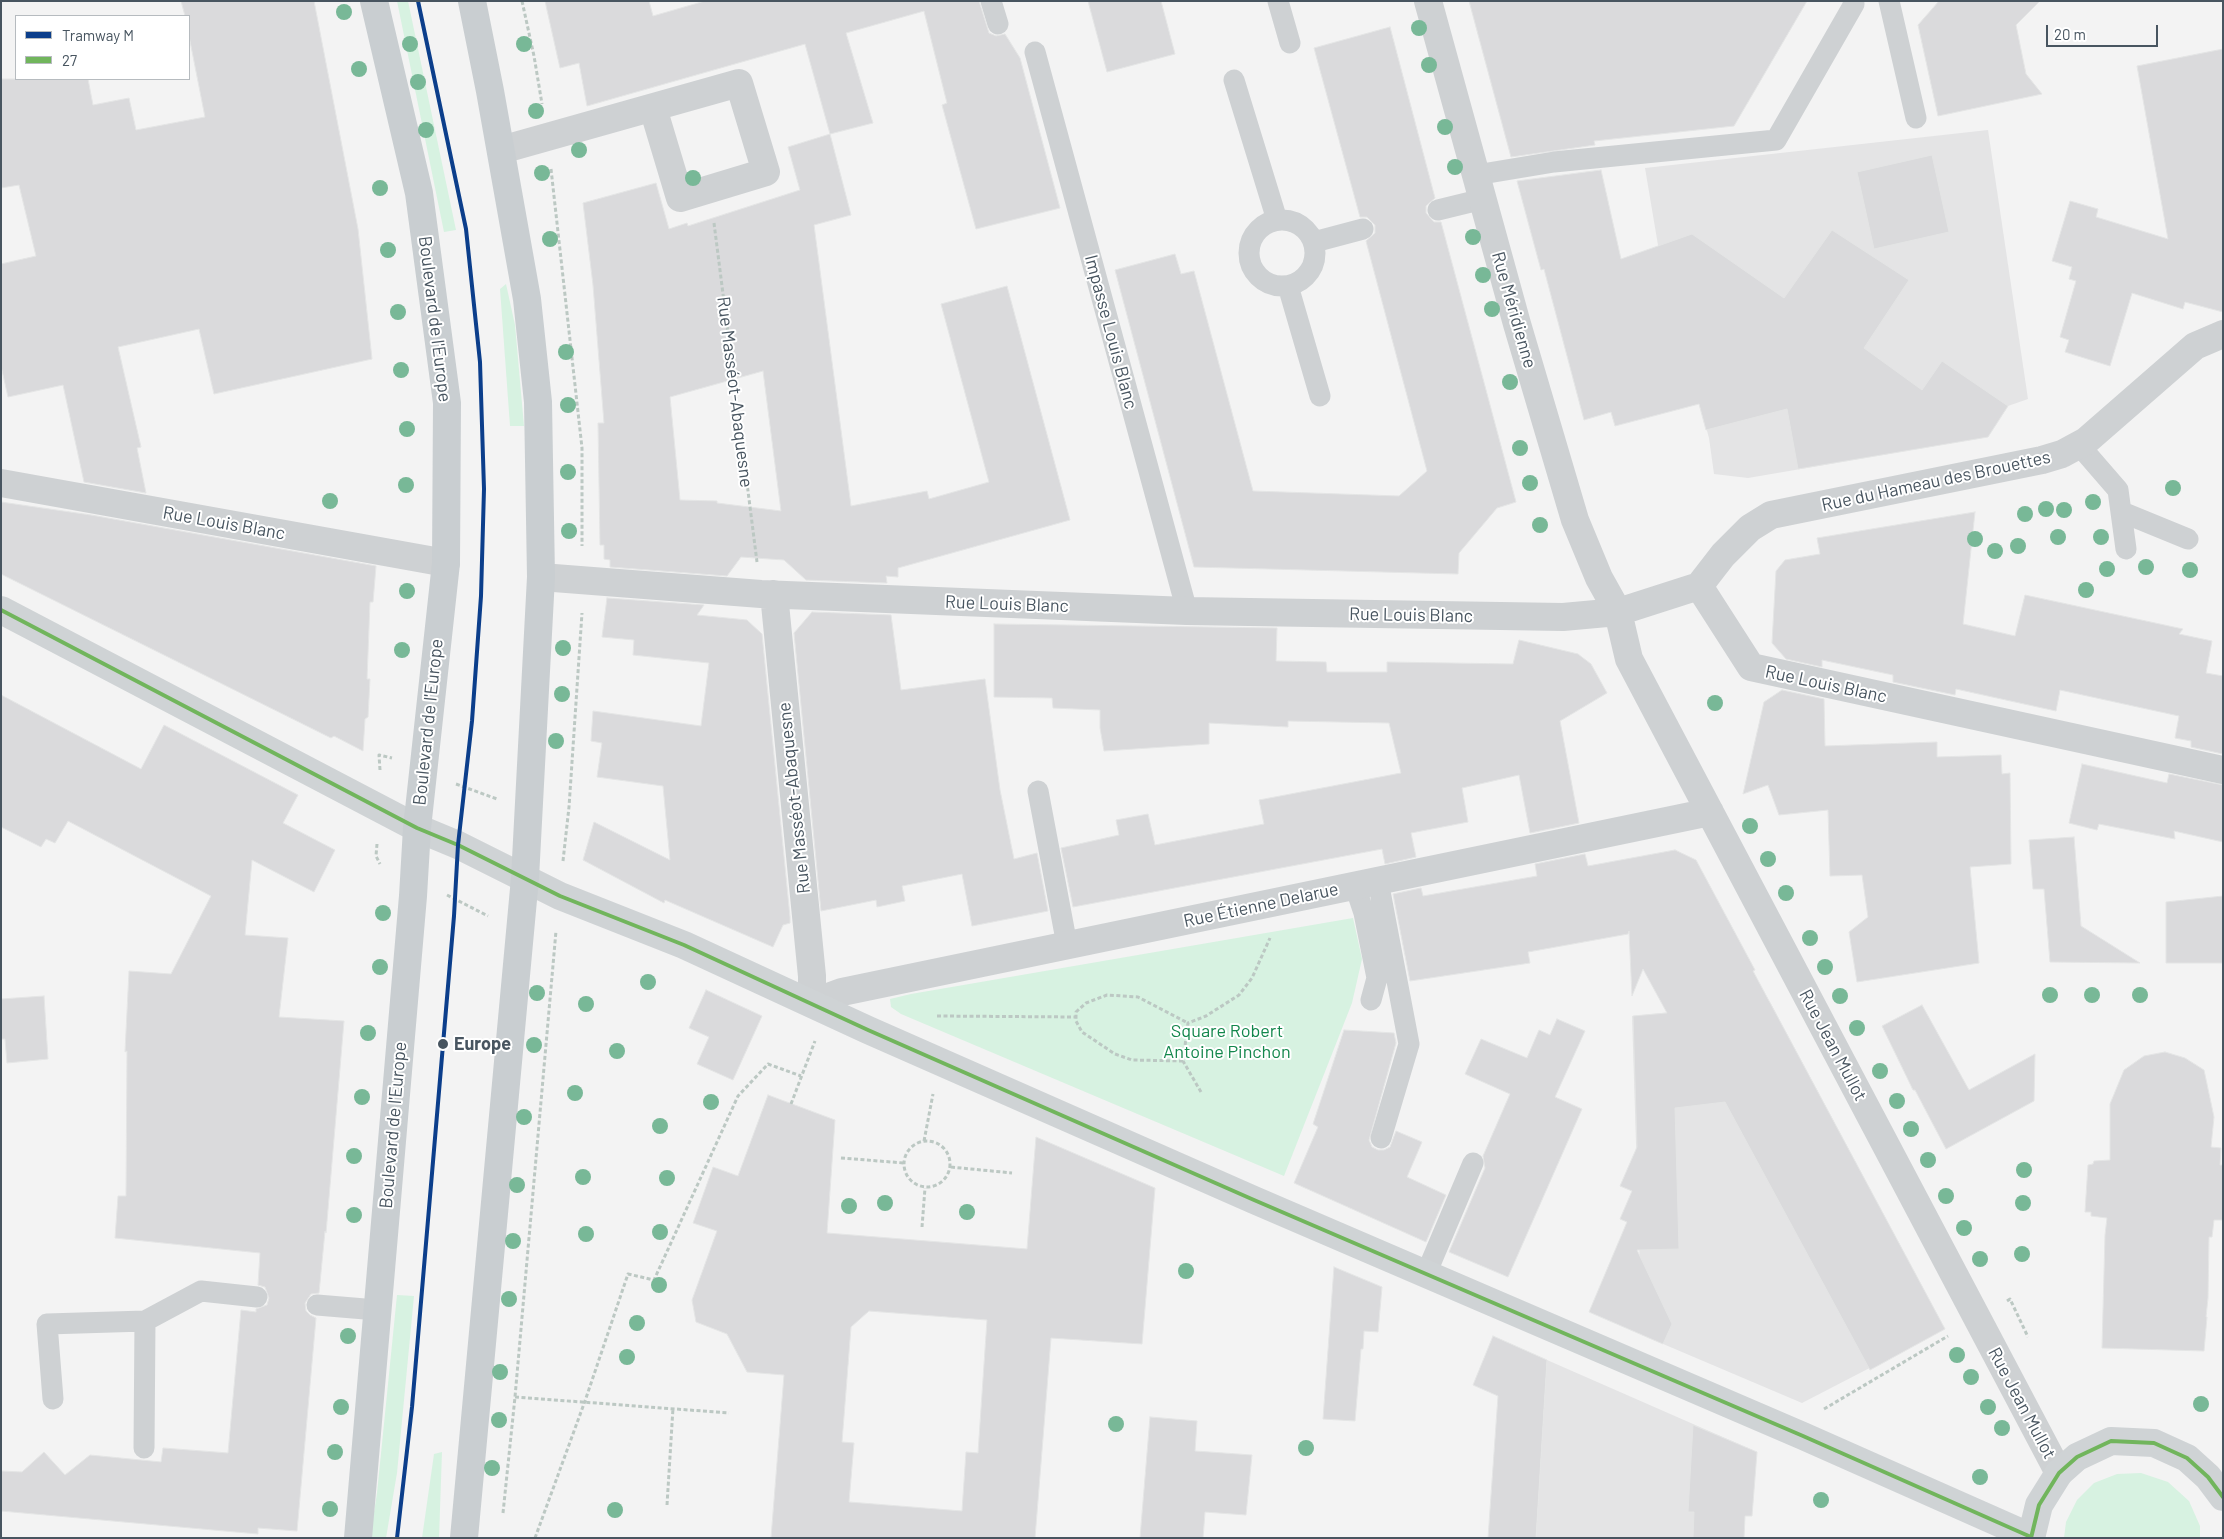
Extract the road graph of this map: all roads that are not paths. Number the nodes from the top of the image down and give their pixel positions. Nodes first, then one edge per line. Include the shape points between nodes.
1 (374, 1) edge
2 (472, 1) edge
3 (991, 1) edge
4 (1278, 1) edge
5 (1428, 1) edge
6 (1853, 1) edge
7 (1889, 1) edge
8 (998, 24) dead end
9 (1290, 43) dead end
10 (1035, 52) dead end
11 (1234, 80) dead end
12 (653, 108) junction
13 (1916, 118) dead end
14 (501, 150) junction
15 (1479, 187) junction
16 (1438, 210) dead end
17 (1277, 220) junction
18 (1363, 229) dead end
19 (1314, 242) junction
20 (1288, 286) junction
21 (2223, 334) edge
22 (1320, 396) dead end
23 (2079, 445) junction
24 (1, 483) edge
25 (2122, 512) junction
26 (2188, 539) dead end
27 (2126, 549) dead end
28 (446, 563) junction
29 (541, 577) junction
30 (1699, 586) junction
31 (767, 594) junction
32 (1, 610) edge
33 (1187, 612) junction
34 (1618, 612) junction
35 (2223, 770) edge
36 (1038, 791) dead end
37 (1710, 812) junction
38 (416, 828) junction
39 (525, 878) junction
40 (1367, 883) junction
41 (1067, 946) junction
42 (1371, 1000) dead end
43 (812, 1003) junction
44 (1381, 1138) dead end
45 (1473, 1163) dead end
46 (1426, 1274) junction
47 (257, 1297) dead end
48 (318, 1304) dead end
49 (377, 1310) junction
50 (145, 1321) junction
51 (53, 1399) dead end
52 (144, 1448) dead end
53 (2058, 1473) junction
54 (2223, 1497) edge
55 (2031, 1537) edge
56 (358, 1538) edge
57 (464, 1538) edge

1 - 28 main road, Boulevard de l'Europe via 419,192 447,403
2 - 14 main road
3 - 8 lane
4 - 9 lane
5 - 15 street, Rue Méridienne
6 - 15 lane via 1776,140 1554,162
7 - 13 lane
10 - 33 lane, Impasse Louis Blanc
11 - 17 lane
12 - 12 street via 680,198 766,172 739,83
12 - 14 street
14 - 29 main road via 528,299 537,393
15 - 16 lane
15 - 34 street, Rue Méridienne via 1575,520 1599,578
17 - 19 lane via 1289,220 1299,225
17 - 20 lane via 1268,223 1253,238 1250,258 1253,268 1268,283
18 - 19 lane
19 - 20 lane via 1314,264 1300,282
20 - 22 lane
21 - 23 street, Rue du Hameau des Brouettes via 2180,357
23 - 25 lane via 2118,490
23 - 30 street, Rue du Hameau des Brouettes via 2042,460 1772,516 1750,528
24 - 28 street, Rue Louis Blanc
25 - 26 lane
25 - 27 lane
28 - 38 main road, Boulevard de l'Europe
29 - 31 street, Rue Louis Blanc
29 - 39 main road
30 - 34 street, Rue Louis Blanc
30 - 35 street, Rue Louis Blanc via 1751,668
31 - 33 street, Rue Louis Blanc
31 - 43 street, Rue Masséot-Abaquesne via 812,976
32 - 38 street
33 - 34 street, Rue Louis Blanc via 1563,617
34 - 37 street, Rue Jean Mullot via 1629,659
36 - 41 lane
37 - 40 street, Rue Étienne Delarue
37 - 53 street, Rue Jean Mullot
38 - 39 street
38 - 49 main road, Boulevard de l'Europe
39 - 43 street via 560,896 684,945
39 - 57 main road
40 - 41 street, Rue Étienne Delarue
40 - 42 lane via 1364,913 1377,978
40 - 44 lane via 1409,1044
41 - 43 street, Rue Étienne Delarue via 842,992
43 - 46 street
45 - 46 lane
46 - 55 street
47 - 50 lane via 201,1291
48 - 49 lane
49 - 56 main road, Boulevard de l'Europe
50 - 51 lane via 47,1324
50 - 52 lane
53 - 54 street via 2077,1457 2111,1441 2154,1442 2187,1458 2208,1477
53 - 55 street via 2039,1505

